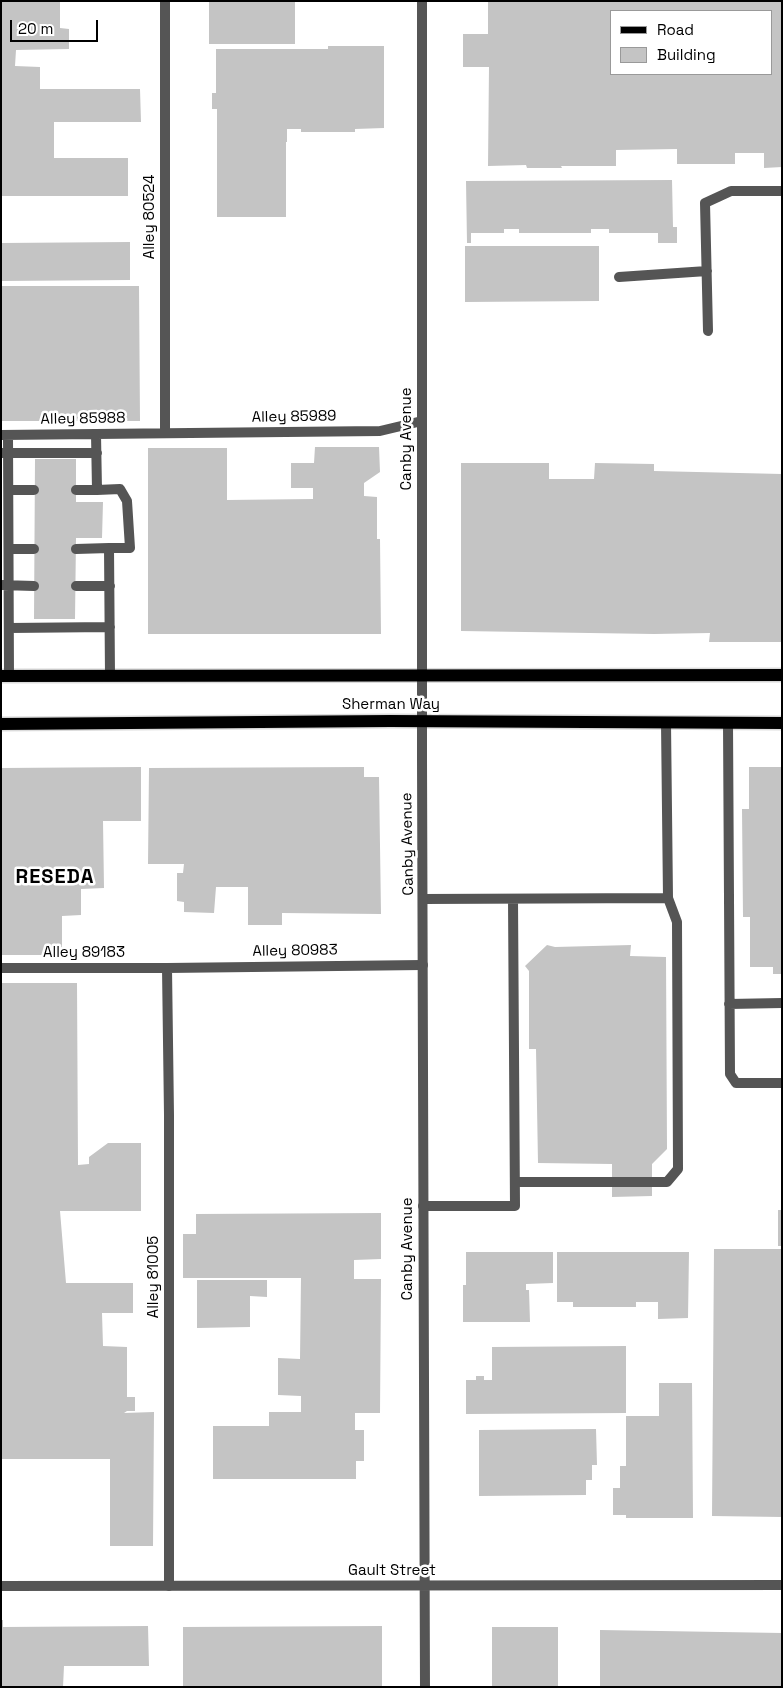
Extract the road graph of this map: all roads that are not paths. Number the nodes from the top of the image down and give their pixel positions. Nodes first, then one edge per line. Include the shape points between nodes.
1 (165, 1) edge
2 (422, 1) edge
3 (782, 191) edge
4 (707, 271) junction
5 (619, 277) dead end
6 (708, 331) dead end
7 (422, 422) junction
8 (165, 433) junction
9 (96, 434) junction
10 (5, 435) edge
11 (5, 453) edge
12 (97, 453) junction
13 (9, 490) junction
14 (34, 490) dead end
15 (76, 490) dead end
16 (98, 490) junction
17 (109, 548) junction
18 (9, 549) junction
19 (34, 549) dead end
20 (76, 549) dead end
21 (5, 585) edge
22 (34, 586) dead end
23 (76, 586) dead end
24 (110, 586) junction
25 (110, 627) junction
26 (9, 628) junction
27 (422, 675) junction
28 (782, 675) edge
29 (5, 676) edge
30 (110, 676) junction
31 (422, 721) junction
32 (666, 723) junction
33 (728, 723) junction
34 (782, 723) edge
35 (1, 724) edge
36 (668, 898) junction
37 (424, 899) junction
38 (513, 899) junction
39 (423, 965) junction
40 (1, 968) edge
41 (167, 968) junction
42 (782, 1003) edge
43 (729, 1004) junction
44 (782, 1083) edge
45 (515, 1182) junction
46 (423, 1206) junction
47 (425, 1585) junction
48 (782, 1585) edge
49 (1, 1586) edge
50 (169, 1586) junction
51 (425, 1687) edge

1 - 8 street, Alley 80524
2 - 7 street, Canby Avenue
3 - 4 street via 731,191 705,204
4 - 5 street
4 - 6 street
7 - 8 street, Alley 85989 via 380,431
7 - 27 street, Canby Avenue
8 - 9 street, Alley 85988
9 - 10 street, Alley 85988
9 - 12 street
10 - 11 street
11 - 12 street
11 - 13 street
12 - 16 street
13 - 14 street
13 - 18 street
15 - 16 street
16 - 17 street via 120,490 127,501 130,548
17 - 20 street
17 - 24 street
18 - 19 street
18 - 21 street
21 - 22 street
21 - 26 street
23 - 24 street
24 - 25 street
25 - 26 street
25 - 30 street
26 - 29 street
27 - 28 main road, Sherman Way
27 - 30 main road, Sherman Way
27 - 31 street, Canby Avenue
29 - 30 main road, Sherman Way
31 - 32 main road, Sherman Way
31 - 35 main road, Sherman Way
31 - 37 street, Canby Avenue
32 - 33 main road, Sherman Way
32 - 36 street
33 - 34 main road, Sherman Way
33 - 43 street
36 - 38 street
36 - 45 street via 677,922 678,1169 667,1182
37 - 38 street
37 - 39 street, Canby Avenue
38 - 45 street
39 - 41 street, Alley 80983
39 - 46 street, Canby Avenue
40 - 41 street, Alley 89183
41 - 50 street, Alley 81005
42 - 43 street
43 - 44 street via 730,1074 736,1083
45 - 46 street via 515,1206
46 - 47 street, Canby Avenue
47 - 48 street, Gault Street
47 - 50 street, Gault Street
47 - 51 street, Canby Avenue
49 - 50 street, Gault Street

